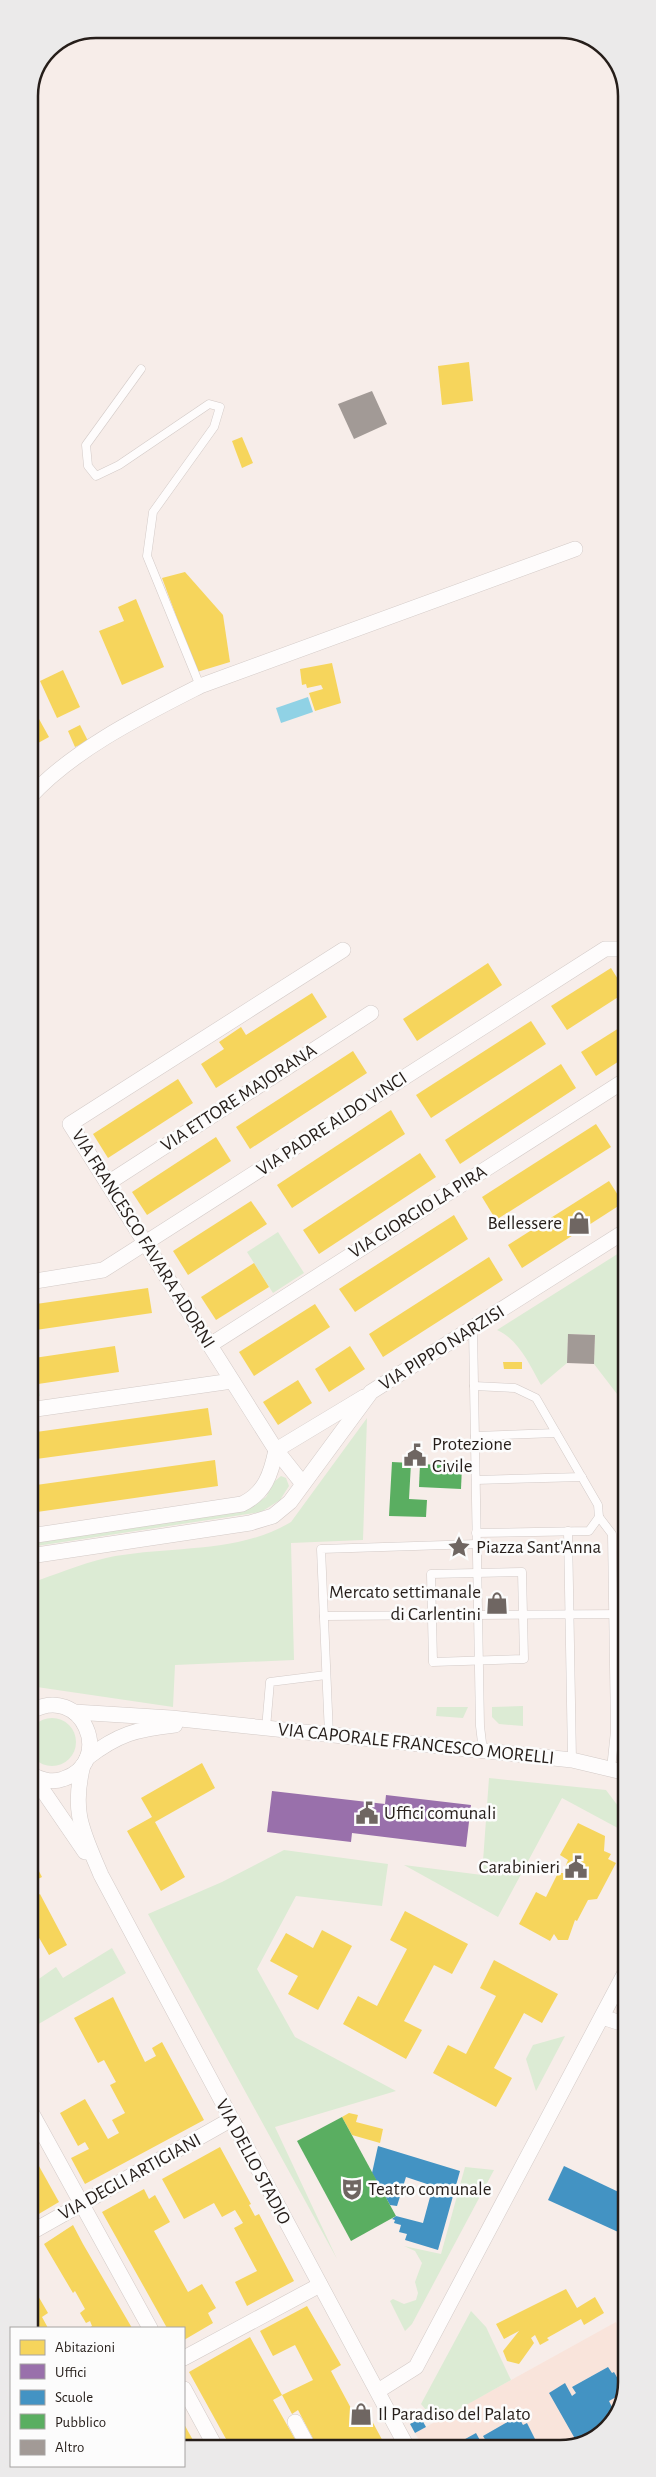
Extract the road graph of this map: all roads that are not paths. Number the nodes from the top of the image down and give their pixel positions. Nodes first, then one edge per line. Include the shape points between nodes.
1 (141, 369) dead end
2 (575, 549) dead end
3 (200, 686) junction
4 (37, 790) edge
5 (618, 949) edge
6 (344, 950) dead end
7 (371, 1013) dead end
8 (618, 1085) edge
9 (108, 1183) junction
10 (618, 1236) edge
11 (145, 1243) junction
12 (37, 1281) edge
13 (473, 1328) junction
14 (210, 1345) junction
15 (232, 1381) junction
16 (474, 1386) junction
17 (371, 1392) junction
18 (37, 1409) edge
19 (556, 1433) junction
20 (475, 1436) junction
21 (276, 1450) junction
22 (582, 1477) junction
23 (476, 1480) junction
24 (303, 1484) junction
25 (599, 1517) junction
26 (568, 1531) junction
27 (476, 1533) junction
28 (37, 1535) edge
29 (477, 1544) junction
30 (37, 1555) edge
31 (478, 1573) junction
32 (523, 1614) junction
33 (570, 1614) junction
34 (614, 1614) junction
35 (618, 1614) edge
36 (432, 1615) junction
37 (478, 1615) junction
38 (324, 1616) junction
39 (479, 1660) junction
40 (326, 1675) junction
41 (37, 1708) edge
42 (74, 1712) junction
43 (204, 1723) junction
44 (266, 1728) junction
45 (329, 1735) junction
46 (618, 1749) edge
47 (483, 1751) junction
48 (572, 1760) junction
49 (85, 1761) junction
50 (618, 1772) edge
51 (37, 1778) edge
52 (37, 1782) edge
53 (101, 1875) junction
54 (618, 1986) edge
55 (602, 2017) junction
56 (618, 2022) edge
57 (230, 2120) junction
58 (37, 2123) edge
59 (80, 2205) junction
60 (37, 2229) edge
61 (320, 2285) junction
62 (149, 2327) edge
63 (185, 2357) edge
64 (185, 2391) edge
65 (378, 2391) junction
66 (295, 2422) dead end
67 (211, 2439) edge
68 (304, 2439) edge
69 (403, 2440) edge

1 - 3 lane via 86,445 88,466 96,476 118,465 209,404 220,407 214,427 153,512 147,556
2 - 3 street
3 - 4 street via 65,763
5 - 11 street, VIA PADRE ALDO VINCI via 605,949
6 - 9 street, VIA FRANCESCO FAVARA ADORNI via 70,1124
7 - 9 street, VIA ETTORE MAJORANA
8 - 14 street, VIA GIORGIO LA PIRA
9 - 11 street, VIA FRANCESCO FAVARA ADORNI
10 - 13 street, VIA PIPPO NARZISI
11 - 12 street, VIA PADRE ALDO VINCI via 103,1270
11 - 14 street, VIA FRANCESCO FAVARA ADORNI
13 - 16 lane
13 - 17 street, VIA PIPPO NARZISI
14 - 15 street, VIA FRANCESCO FAVARA ADORNI
15 - 18 street
15 - 21 street, VIA FRANCESCO FAVARA ADORNI
16 - 19 lane via 515,1388 536,1398
16 - 20 lane
17 - 21 street
17 - 24 street, VIA PIPPO NARZISI
19 - 20 lane
19 - 22 lane
20 - 23 lane
21 - 24 street, VIA FRANCESCO FAVARA ADORNI
21 - 28 street via 271,1474 264,1486 242,1504
22 - 23 lane
22 - 25 lane via 598,1505
23 - 27 lane
24 - 30 street, VIA PIPPO NARZISI via 290,1502 273,1516 250,1523
25 - 26 lane via 588,1530
25 - 34 lane via 612,1534
26 - 27 lane
26 - 33 lane
27 - 29 lane
29 - 31 lane
29 - 38 lane via 321,1549
31 - 32 lane via 522,1572
31 - 36 lane via 431,1574
31 - 37 lane
32 - 33 lane
32 - 37 lane
32 - 39 lane via 524,1659
33 - 34 lane
33 - 48 lane
34 - 35 lane
34 - 46 lane
36 - 37 lane
36 - 38 lane
36 - 39 lane via 433,1662
37 - 39 lane
38 - 40 lane
39 - 47 lane
40 - 44 lane via 270,1682
40 - 45 lane
41 - 42 street via 62,1706
42 - 43 street
42 - 49 street via 89,1732 90,1745
43 - 44 street, VIA CAPORALE FRANCESCO MORELLI
43 - 49 street via 136,1730 107,1742
44 - 45 street, VIA CAPORALE FRANCESCO MORELLI
45 - 47 street, VIA CAPORALE FRANCESCO MORELLI
47 - 48 street, VIA CAPORALE FRANCESCO MORELLI
48 - 50 street, VIA CAPORALE FRANCESCO MORELLI
49 - 51 street via 77,1772 60,1780
49 - 53 street via 77,1789 80,1824
52 - 53 street
53 - 57 street, VIA DELLO STADIO
54 - 55 street
55 - 56 street
55 - 65 street via 416,2367
57 - 59 street, VIA DEGLI ARTIGIANI
57 - 61 street, VIA DELLO STADIO
58 - 59 street
59 - 60 street, VIA DEGLI ARTIGIANI
59 - 62 street
61 - 63 street
61 - 65 street, VIA DELLO STADIO
64 - 67 street
65 - 69 street, VIA DELLO STADIO
66 - 68 street

